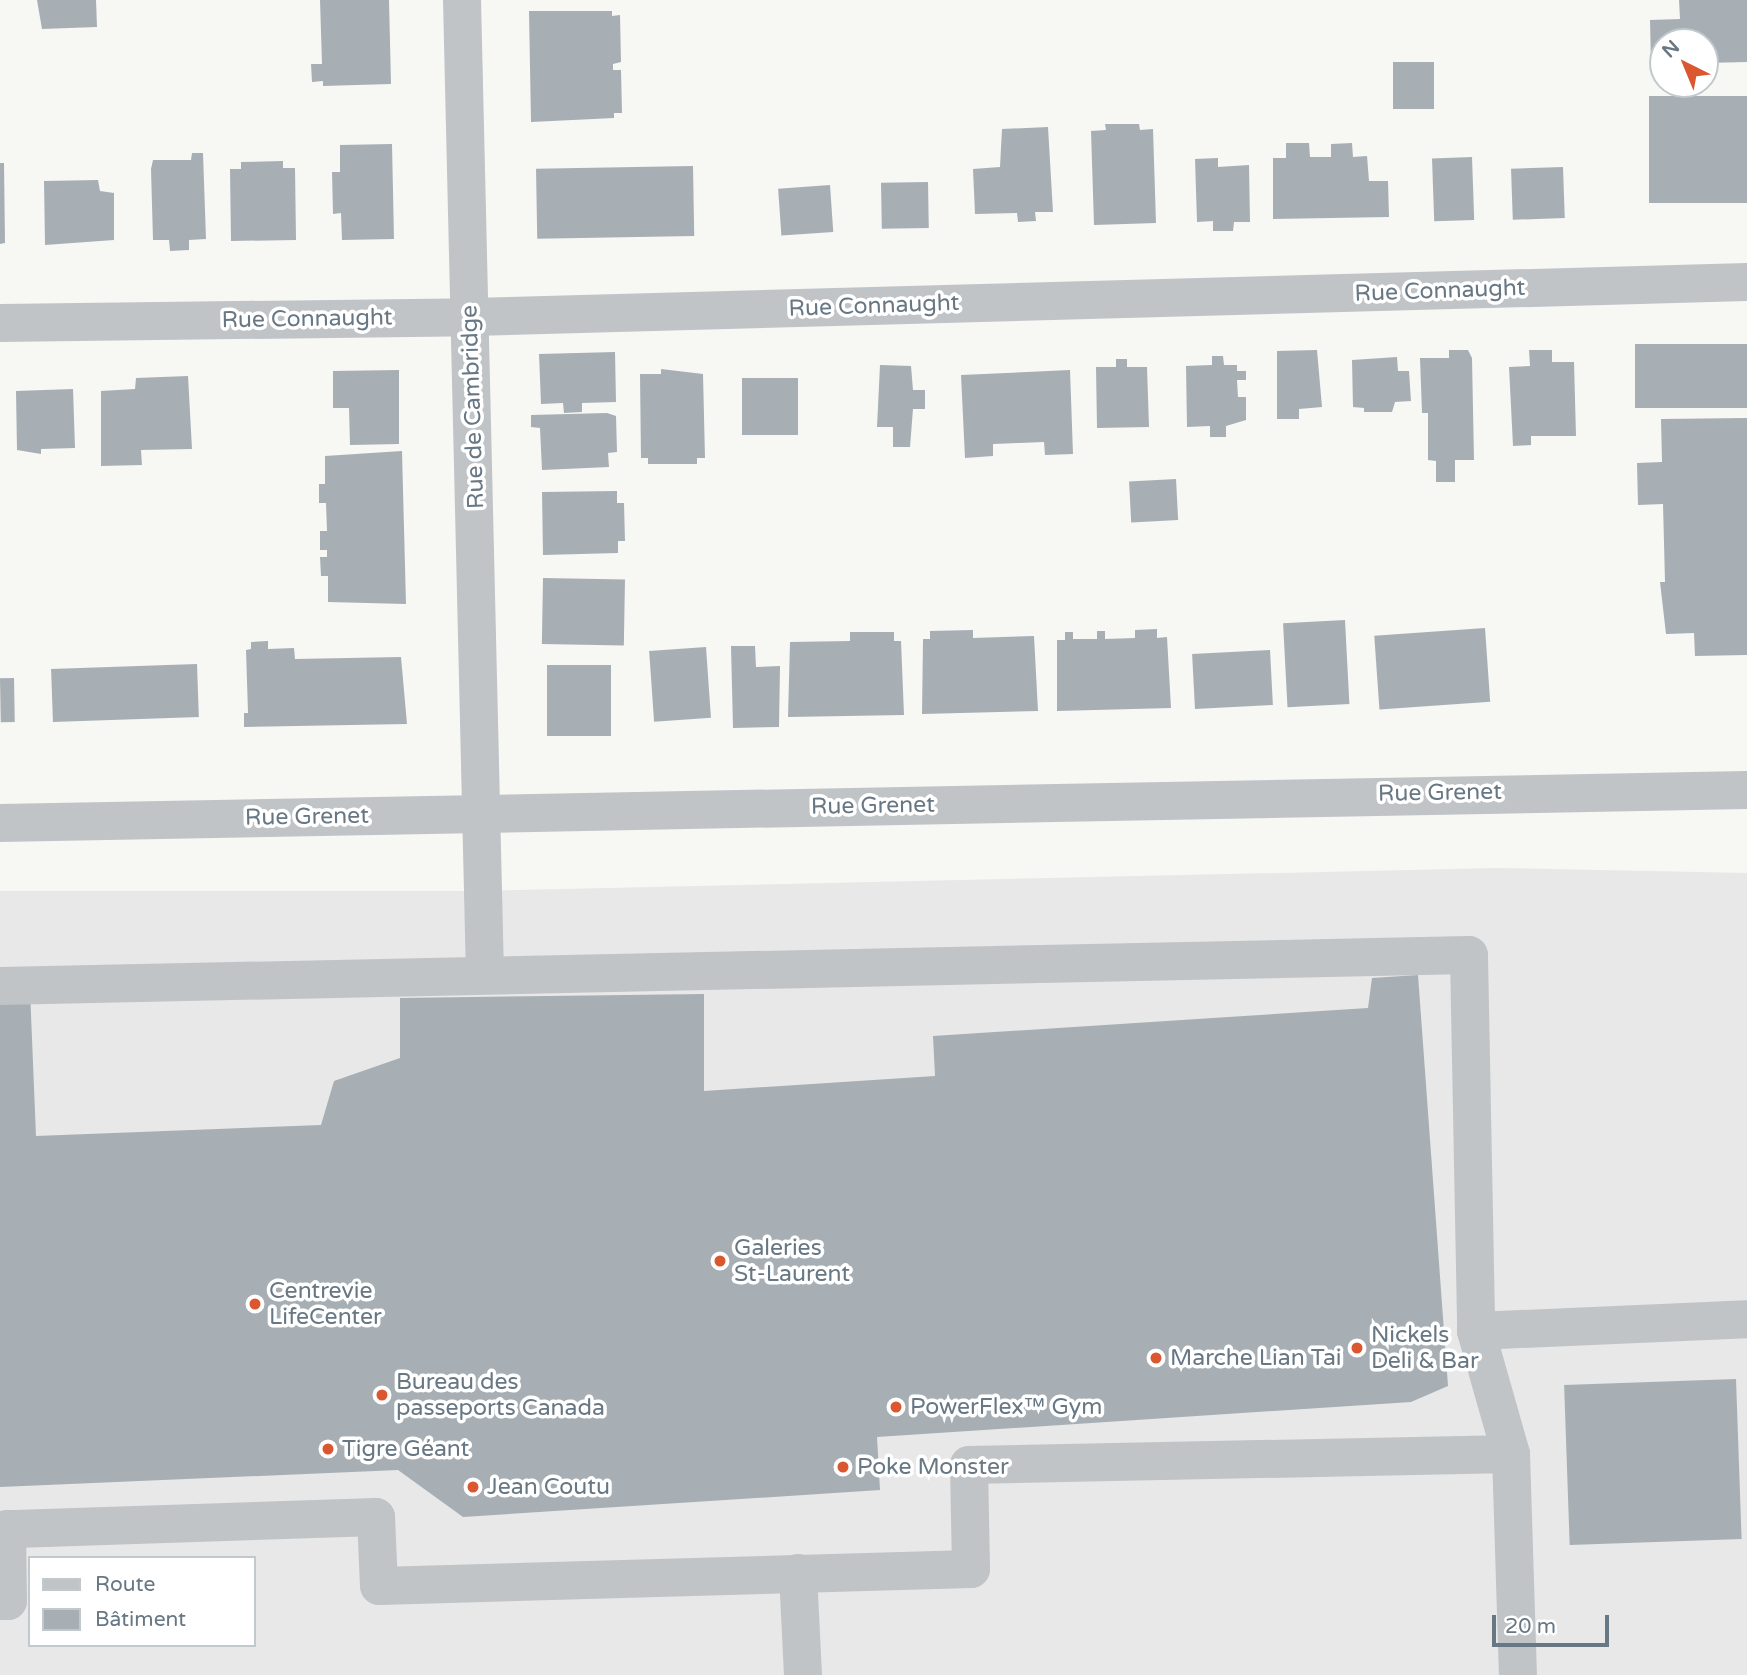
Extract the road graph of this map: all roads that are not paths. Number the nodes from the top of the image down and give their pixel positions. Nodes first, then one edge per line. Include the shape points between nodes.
1 (462, 0) edge
2 (1747, 282) edge
3 (471, 317) junction
4 (0, 323) edge
5 (1747, 790) edge
6 (484, 814) junction
7 (0, 823) edge
8 (485, 975) junction
9 (0, 986) edge
10 (1747, 1319) edge
11 (1476, 1331) junction
12 (1511, 1454) junction
13 (798, 1573) junction
14 (0, 1601) edge
15 (803, 1675) edge
16 (1518, 1675) edge

1 - 3 street, Rue de Cambridge
2 - 3 street, Rue Connaught
3 - 4 street, Rue Connaught
3 - 6 street, Rue de Cambridge
5 - 6 street, Rue Grenet
6 - 7 street, Rue Grenet
6 - 8 street, Rue de Cambridge
8 - 9 street
8 - 11 street via 1469,955
10 - 11 street
11 - 12 street
12 - 13 street via 970,1465 971,1569
12 - 16 street
13 - 14 street via 379,1586 376,1517 34,1528 7,1529 8,1601
13 - 15 street

